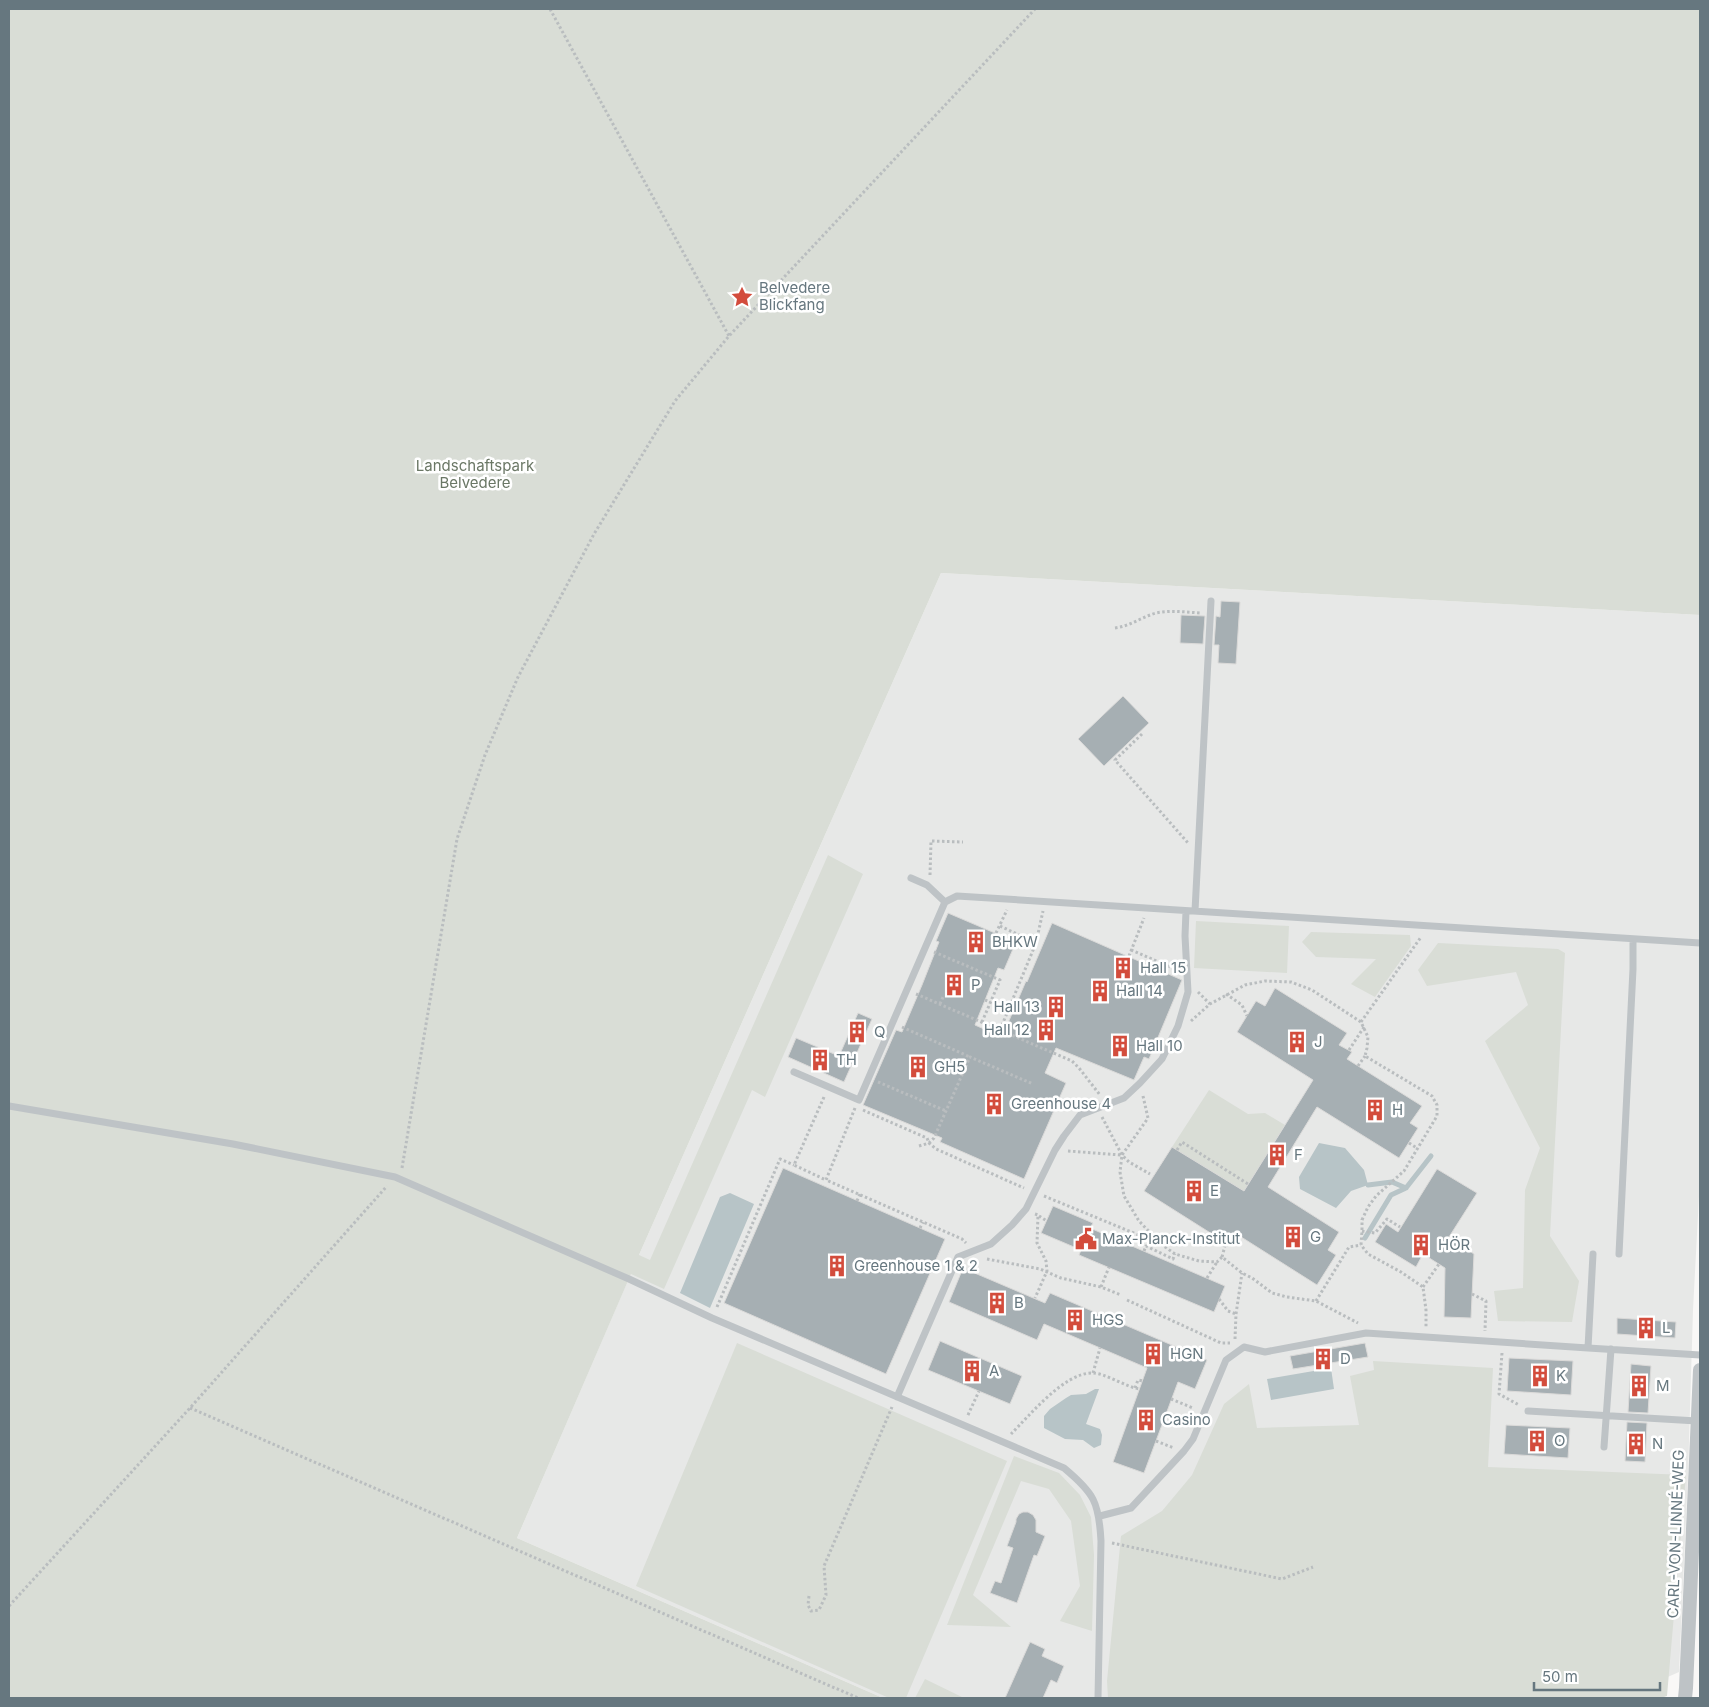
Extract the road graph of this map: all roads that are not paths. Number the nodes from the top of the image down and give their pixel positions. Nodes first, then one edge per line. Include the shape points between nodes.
1 (1211, 601) dead end
2 (911, 878) dead end
3 (945, 902) junction
4 (1186, 911) junction
5 (1195, 911) junction
6 (1633, 940) junction
7 (1700, 943) edge
8 (794, 1072) dead end
9 (9, 1106) edge
10 (1593, 1254) dead end
11 (1619, 1254) dead end
12 (1588, 1348) junction
13 (1611, 1349) junction
14 (1700, 1355) edge
15 (1700, 1370) edge
16 (897, 1396) junction
17 (1528, 1411) road end
18 (1606, 1415) junction
19 (1697, 1421) junction
20 (1604, 1447) dead end
21 (1100, 1516) junction
22 (1098, 1698) edge
23 (1684, 1698) edge

1 - 5 lane
2 - 3 lane via 927,885
3 - 4 lane via 957,896
3 - 8 lane via 859,1100
4 - 5 lane
4 - 16 lane via 1188,992 1178,1026 1162,1059 1124,1098 1080,1115 1055,1150 1026,1209 991,1244 958,1257
5 - 6 lane
6 - 7 lane
6 - 11 lane
9 - 16 lane via 233,1144 395,1177
10 - 12 lane
12 - 13 lane
12 - 21 lane via 1366,1333 1265,1352 1244,1347 1226,1360 1193,1440 1184,1451 1131,1508
13 - 14 lane
13 - 18 lane
15 - 19 street, CARL-VON-LINNÉ-WEG
16 - 21 lane via 1064,1468 1091,1494
17 - 18 lane
18 - 19 lane
18 - 20 lane
19 - 23 street, CARL-VON-LINNÉ-WEG
21 - 22 lane

